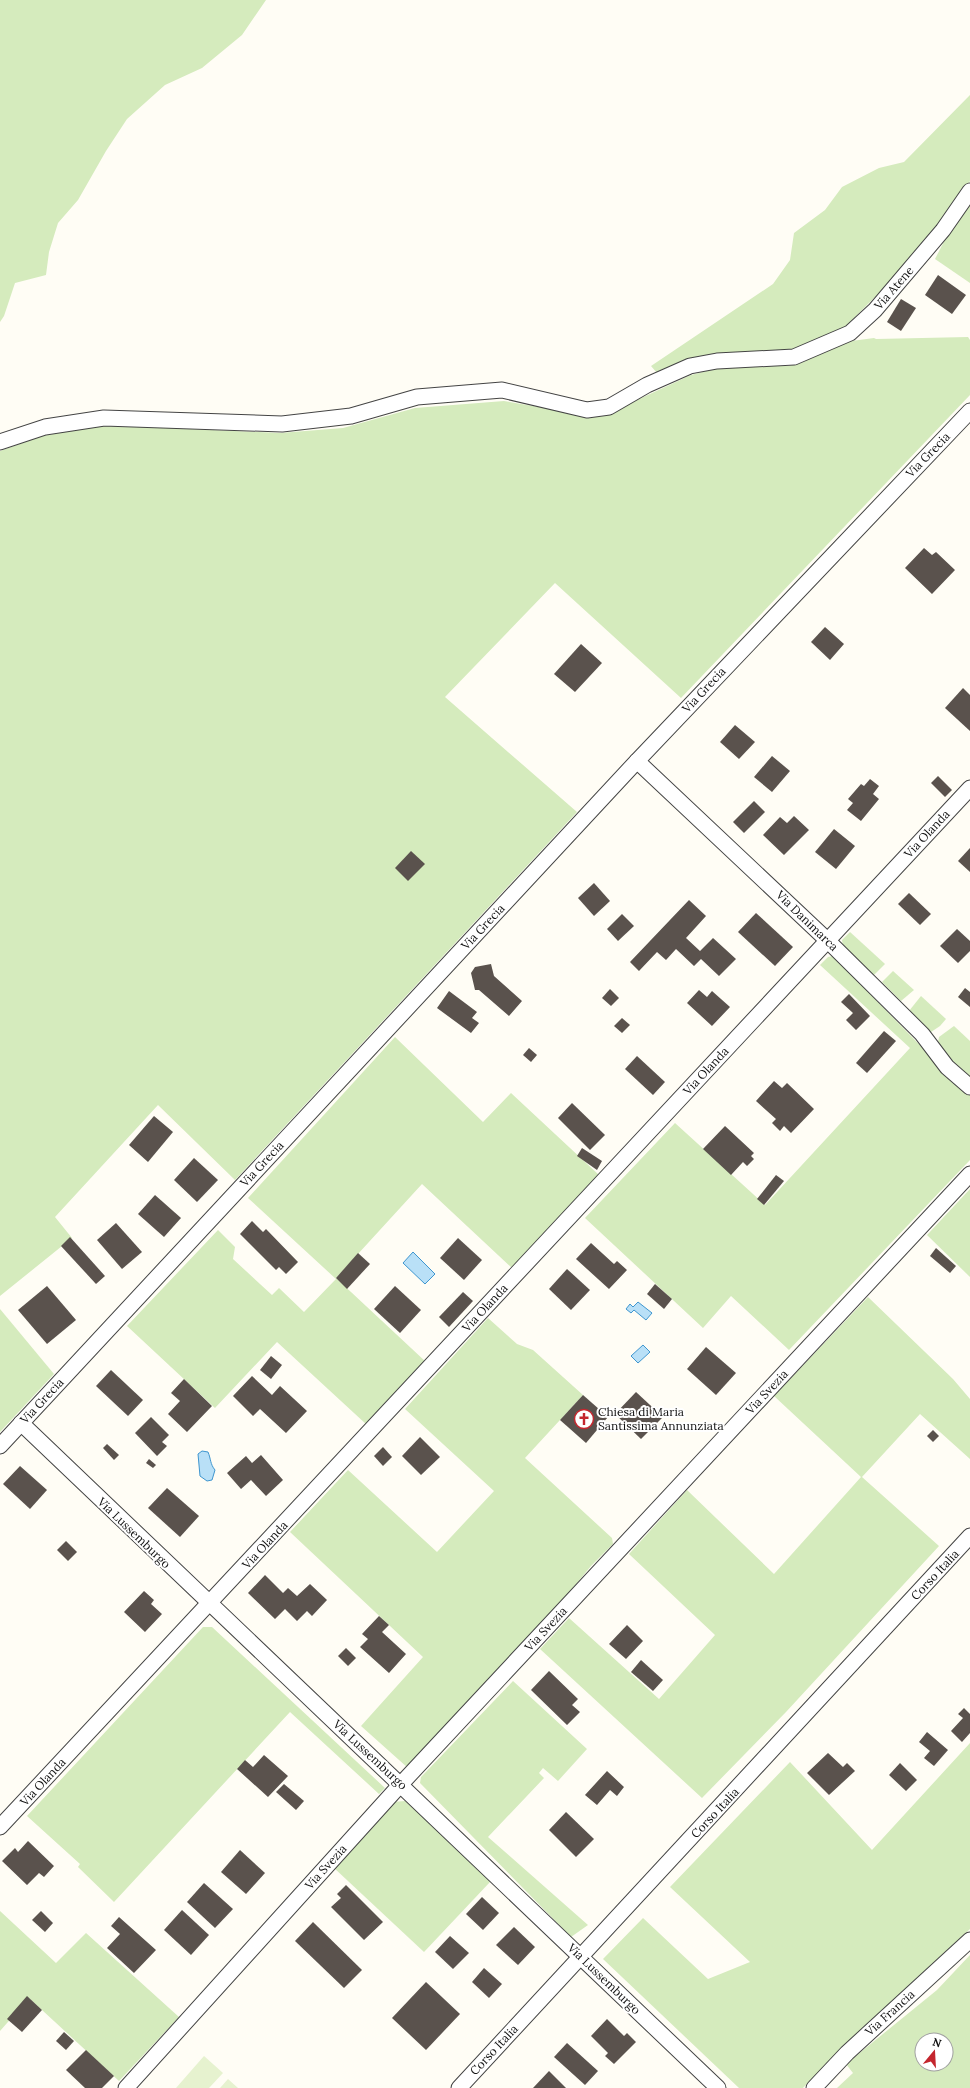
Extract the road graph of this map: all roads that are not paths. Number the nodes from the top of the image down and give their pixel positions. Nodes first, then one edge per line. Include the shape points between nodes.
1 (970, 191) edge
2 (970, 411) edge
3 (0, 442) edge
4 (637, 761) junction
5 (970, 788) edge
6 (828, 940) junction
7 (970, 1087) edge
8 (970, 1174) edge
9 (21, 1423) junction
10 (0, 1446) edge
11 (970, 1536) edge
12 (210, 1605) junction
13 (401, 1784) junction
14 (0, 1827) edge
15 (970, 1940) edge
16 (582, 1957) junction
17 (126, 2088) edge
18 (459, 2088) edge
19 (718, 2088) edge
20 (814, 2088) edge

1 - 3 street, Via Atene via 943,230 875,310 850,333 794,357 717,361 690,366 647,385 609,407 587,410 502,390 417,397 351,416 282,424 104,418 45,427
2 - 4 street, Via Grecia
4 - 6 street, Via Danimarca
4 - 9 street, Via Grecia
5 - 6 street, Via Olanda
6 - 7 street, Via Danimarca via 922,1034 947,1068
6 - 12 street, Via Olanda
8 - 13 street, Via Svezia
9 - 10 street, Via Grecia
9 - 12 street, Via Lussemburgo
11 - 16 street, Corso Italia
12 - 13 street, Via Lussemburgo
12 - 14 street, Via Olanda
13 - 16 street, Via Lussemburgo
13 - 17 street, Via Svezia
15 - 20 street, Via Francia via 847,2053
16 - 18 street, Corso Italia
16 - 19 street, Via Lussemburgo

